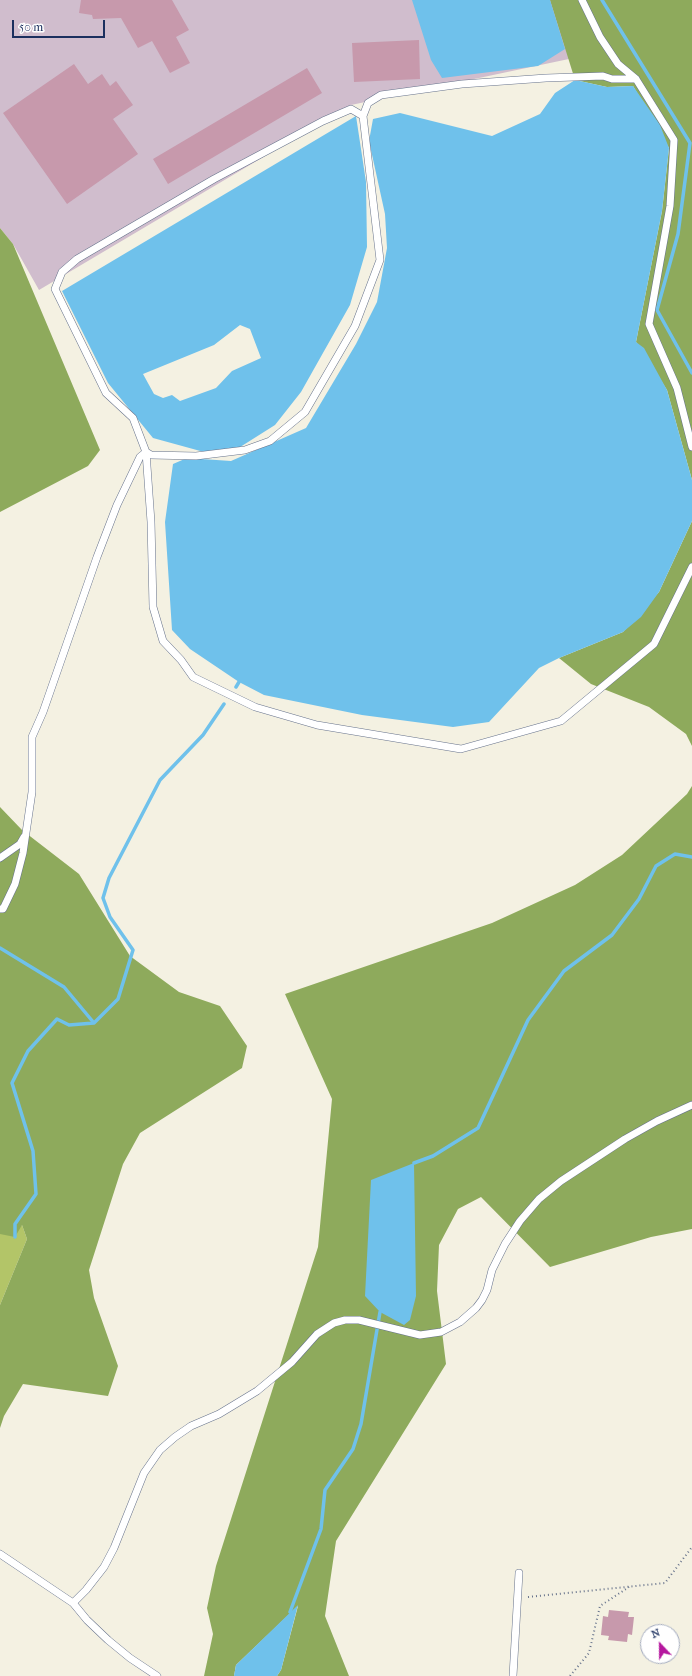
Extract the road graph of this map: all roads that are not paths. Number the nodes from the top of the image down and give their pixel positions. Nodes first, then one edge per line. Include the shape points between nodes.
1 (582, 0) edge
2 (636, 79) junction
3 (363, 116) junction
4 (692, 447) edge
5 (146, 452) junction
6 (692, 567) edge
7 (25, 835) junction
8 (0, 858) edge
9 (0, 909) edge
10 (692, 1105) edge
11 (0, 1554) edge
12 (519, 1573) dead end
13 (73, 1603) junction
14 (157, 1676) edge
15 (514, 1676) edge

1 - 2 lane via 600,37 618,64
2 - 3 lane via 612,79 603,76 462,84 381,95 368,103
2 - 4 lane via 674,140 670,206 649,324 677,388
3 - 5 lane via 380,260 355,326 305,412 270,441 245,450 196,456 151,455
3 - 5 lane via 351,109 310,128 207,182 77,258 62,272 55,289 106,393 133,418
5 - 6 lane via 153,608 163,641 193,677 255,707 317,725 461,749 561,721 654,644
5 - 7 lane via 140,457 117,505 32,737 32,792
7 - 8 lane via 20,844
7 - 9 lane via 15,884 3,909
10 - 13 lane via 625,1138 561,1181 540,1200 520,1221 504,1244 482,1300 460,1322 441,1332 420,1335 359,1320 334,1323 314,1337 292,1362 257,1391 175,1437 160,1450 144,1473 104,1567
11 - 13 lane
12 - 15 lane
13 - 14 lane via 108,1640

